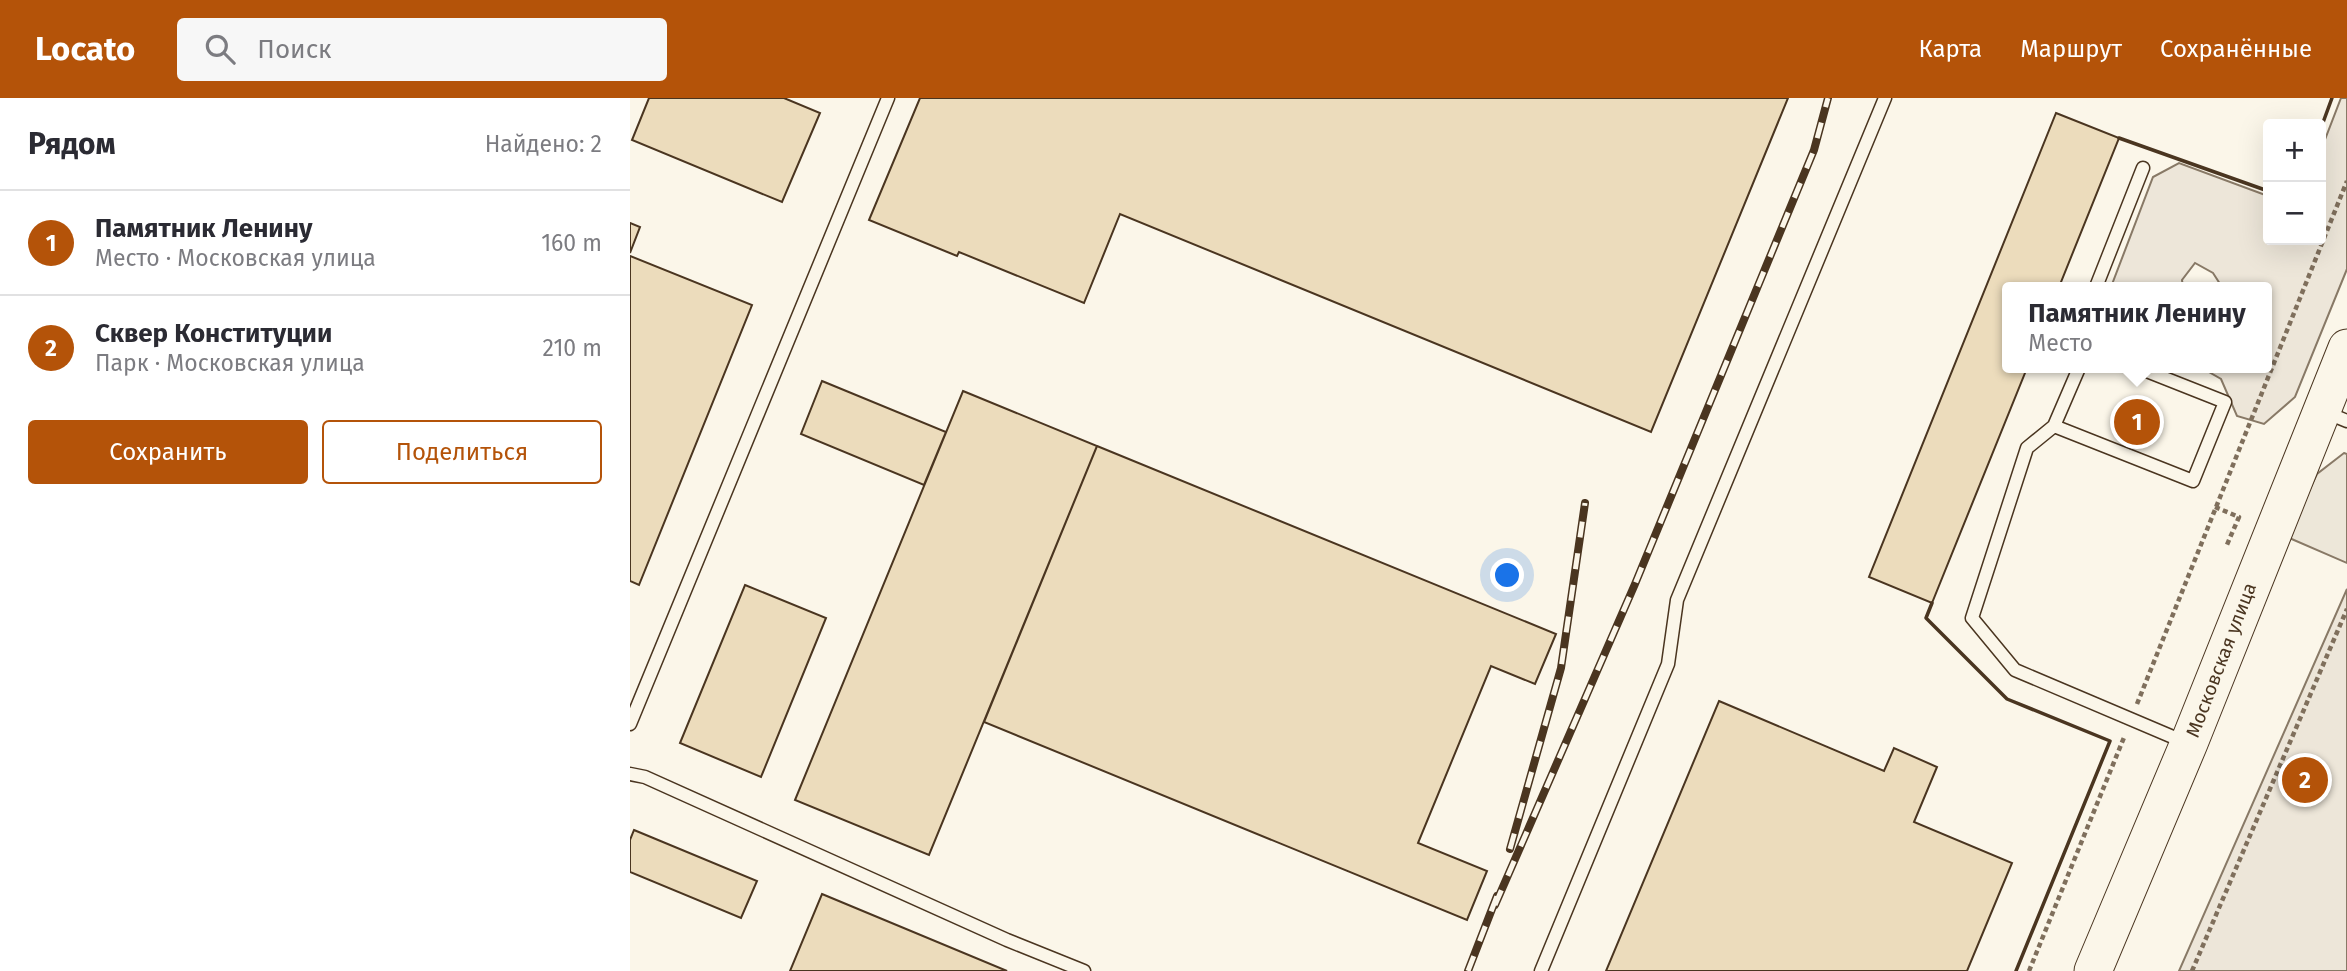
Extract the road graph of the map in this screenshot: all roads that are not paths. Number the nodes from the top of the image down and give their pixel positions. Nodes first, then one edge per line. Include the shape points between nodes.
1 (888, 98) edge
2 (1885, 98) edge
3 (2143, 168) dead end
4 (2098, 282) edge
5 (2347, 348) edge
6 (2077, 373) edge
7 (2152, 373) edge
8 (2334, 416) edge
9 (2054, 426) junction
10 (630, 724) edge
11 (2189, 743) junction
12 (630, 774) edge
13 (1083, 971) edge
14 (1541, 971) edge
15 (2093, 971) edge

1 - 10 lane
2 - 14 lane via 1677,600 1668,664
3 - 4 lane
5 - 8 main road, Московская улица
6 - 9 lane
7 - 9 lane via 2225,402 2193,481
8 - 11 main road, Московская улица
9 - 11 lane via 2028,448 1972,618 2015,670
11 - 15 main road, Московская улица
12 - 13 lane

